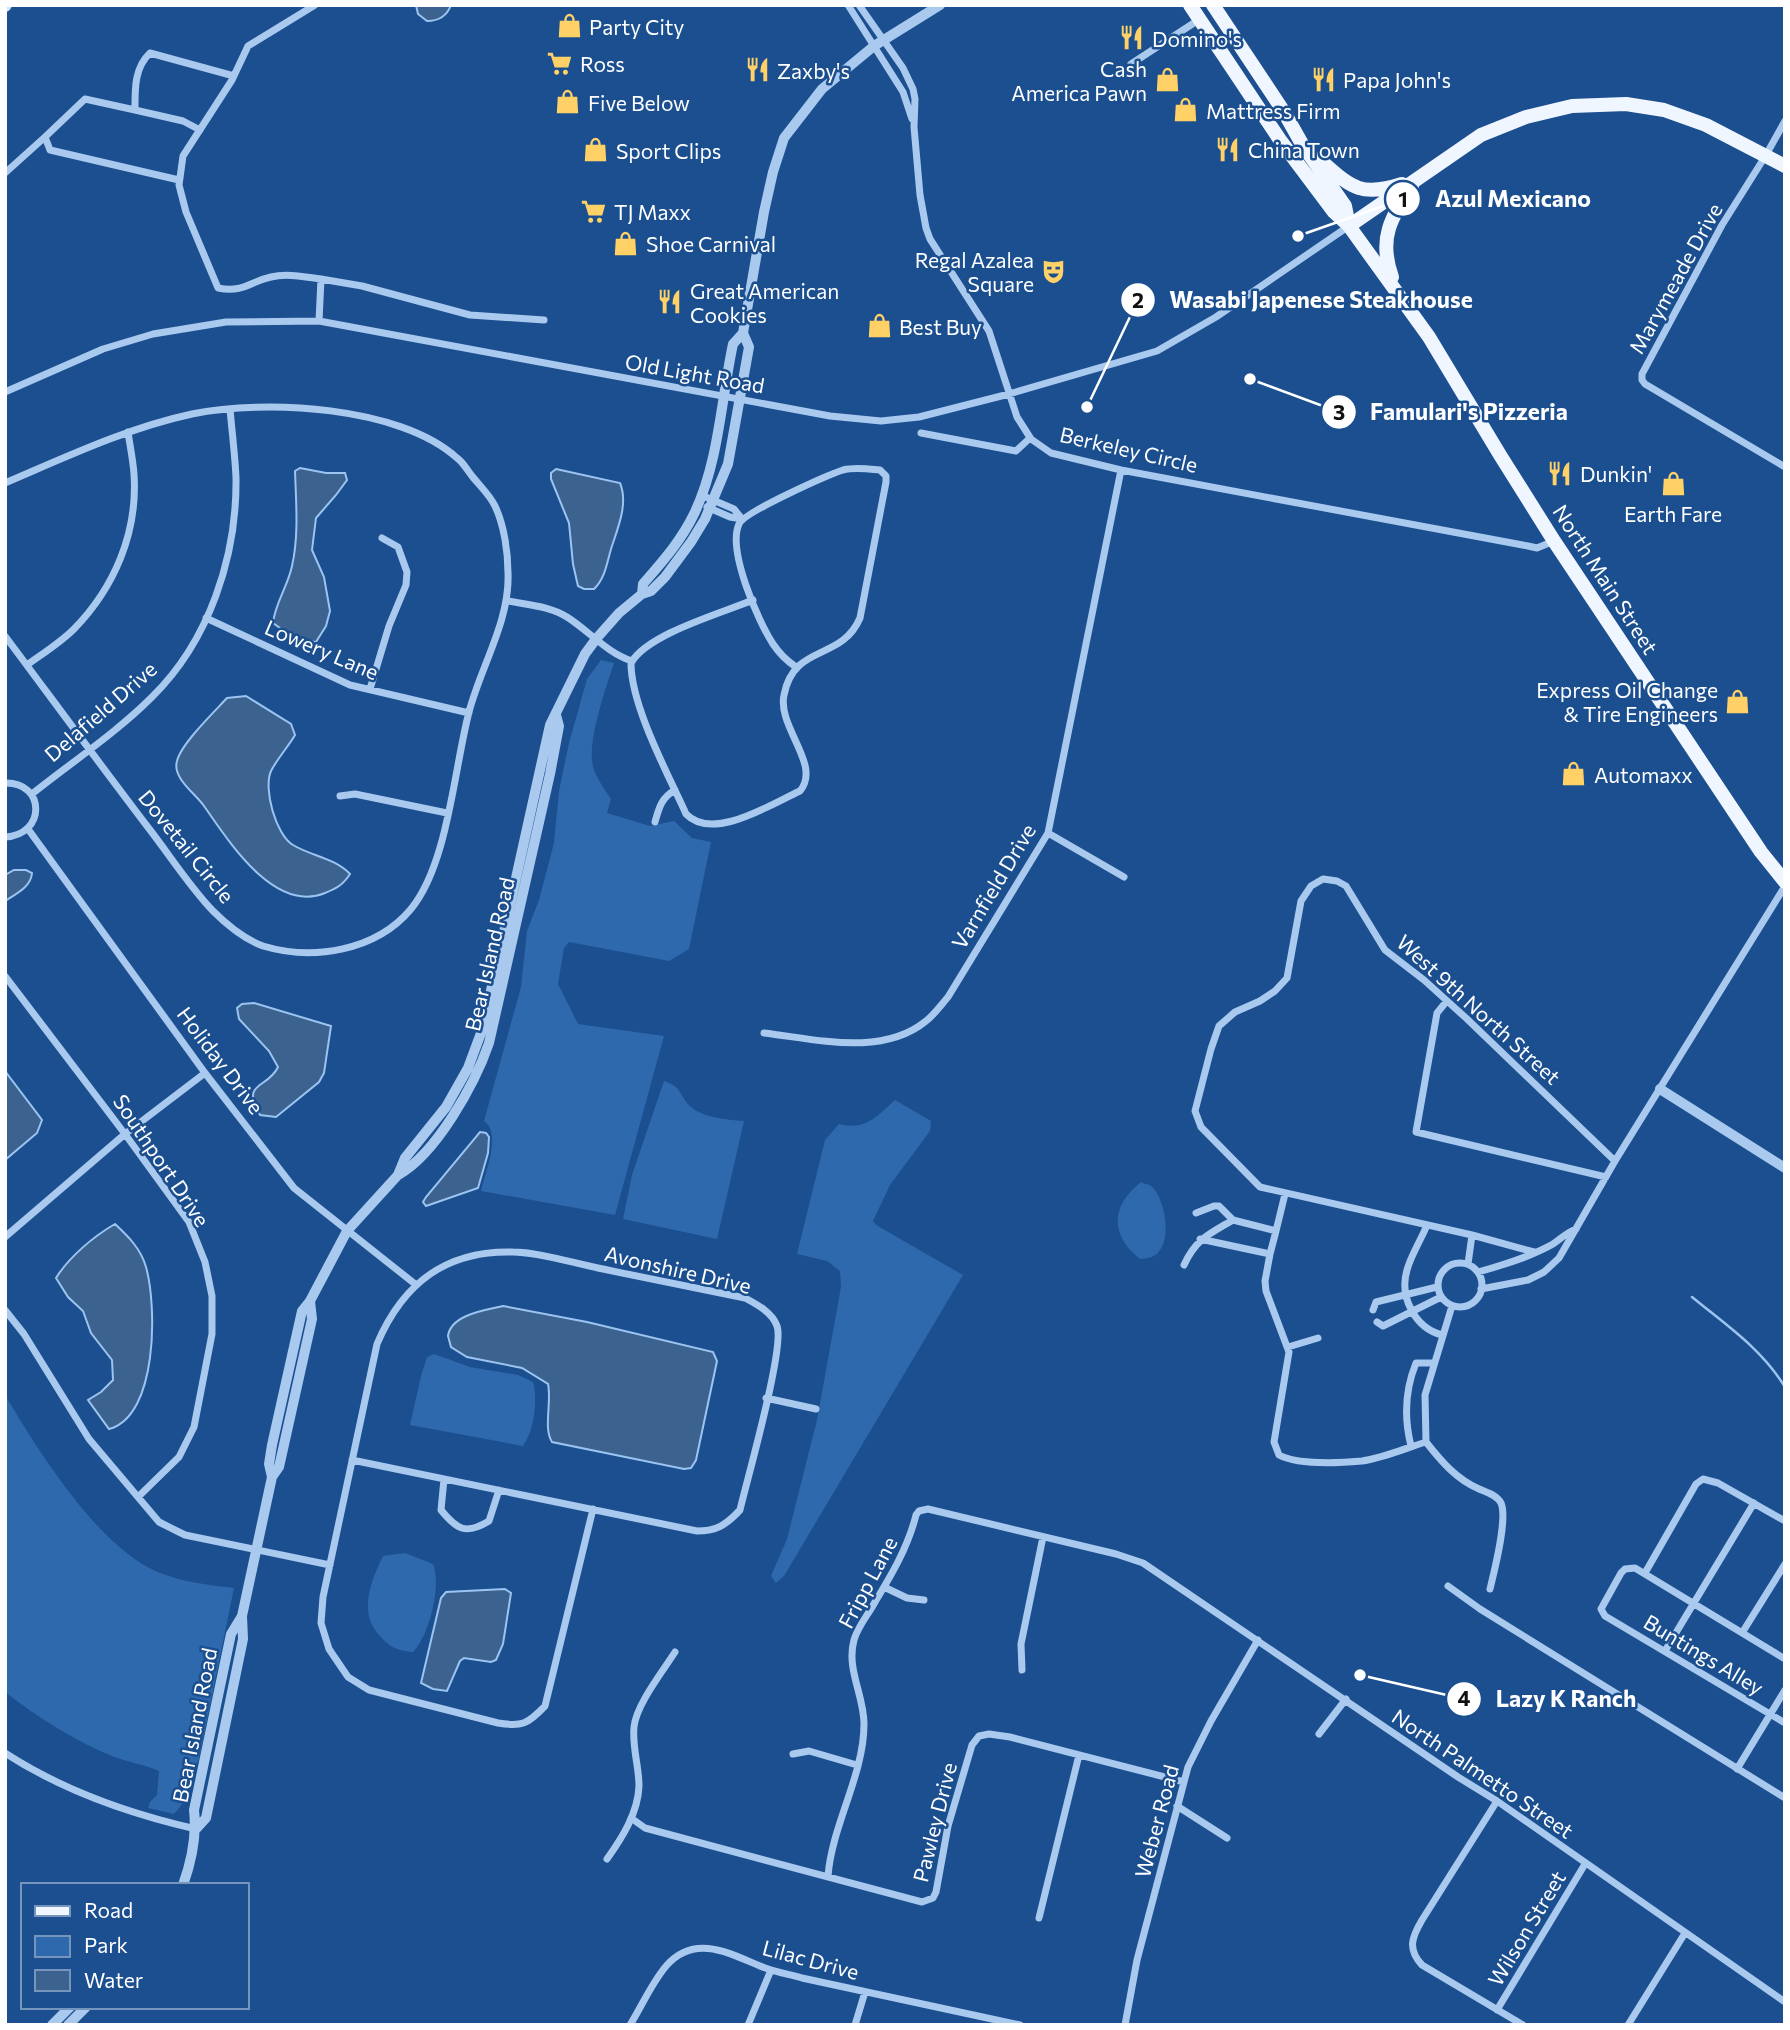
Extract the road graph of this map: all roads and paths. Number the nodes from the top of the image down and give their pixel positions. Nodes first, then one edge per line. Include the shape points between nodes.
1 (315, 5) edge
2 (848, 5) edge
3 (859, 5) edge
4 (940, 5) edge
5 (1190, 5) edge
6 (1213, 5) edge
7 (1200, 19) junction
8 (879, 43) junction
9 (1131, 64) dead end
10 (234, 76) junction
11 (135, 110) junction
12 (1785, 121) edge
13 (914, 127) junction
14 (200, 130) junction
15 (45, 137) junction
16 (1302, 144) junction
17 (1766, 155) junction
18 (1785, 166) edge
19 (5, 173) edge
20 (1417, 179) junction
21 (180, 180) junction
22 (1349, 226) junction
23 (321, 279) junction
24 (1398, 293) junction
25 (544, 320) dead end
26 (319, 321) junction
27 (743, 333) junction
28 (5, 392) edge
29 (1009, 394) junction
30 (723, 395) junction
31 (740, 398) junction
32 (230, 409) junction
33 (128, 432) junction
34 (921, 433) dead end
35 (1030, 438) junction
36 (1785, 467) edge
37 (1121, 470) junction
38 (5, 483) edge
39 (699, 499) junction
40 (711, 504) junction
41 (742, 519) junction
42 (382, 538) dead end
43 (1554, 541) junction
44 (642, 594) junction
45 (753, 600) junction
46 (508, 601) junction
47 (206, 618) junction
48 (5, 636) edge
49 (596, 639) junction
50 (632, 661) junction
51 (27, 665) junction
52 (796, 667) junction
53 (370, 689) junction
54 (469, 713) junction
55 (89, 749) junction
56 (5, 783) edge
57 (675, 790) junction
58 (32, 794) junction
59 (340, 796) dead end
60 (447, 813) junction
61 (655, 822) dead end
62 (28, 829) junction
63 (1048, 833) junction
64 (5, 837) edge
65 (1124, 877) dead end
66 (1785, 884) edge
67 (5, 976) edge
68 (1446, 1002) junction
69 (764, 1033) dead end
70 (205, 1073) junction
71 (1660, 1089) junction
72 (125, 1134) junction
73 (1615, 1161) junction
74 (1785, 1168) edge
75 (1606, 1177) junction
76 (1285, 1194) junction
77 (1196, 1213) dead end
78 (1233, 1220) junction
79 (1427, 1225) junction
80 (1576, 1228) junction
81 (347, 1231) junction
82 (1276, 1231) junction
83 (1472, 1236) junction
84 (5, 1237) edge
85 (1200, 1239) junction
86 (1553, 1244) junction
87 (1534, 1252) junction
88 (1270, 1254) junction
89 (1562, 1254) junction
90 (1468, 1264) junction
91 (1184, 1265) dead end
92 (1478, 1272) junction
93 (415, 1284) junction
94 (1437, 1287) junction
95 (1481, 1289) junction
96 (1407, 1294) junction
97 (1441, 1297) junction
98 (1452, 1306) junction
99 (5, 1310) edge
100 (1373, 1310) dead end
101 (1412, 1312) junction
102 (1377, 1322) dead end
103 (1442, 1335) junction
104 (1318, 1338) dead end
105 (1288, 1347) junction
106 (1434, 1363) junction
107 (766, 1398) junction
108 (816, 1409) dead end
109 (1426, 1442) junction
110 (1411, 1446) junction
111 (352, 1460) junction
112 (444, 1479) junction
113 (499, 1490) junction
114 (138, 1497) junction
115 (1754, 1503) junction
116 (593, 1509) junction
117 (919, 1511) joint
118 (1785, 1521) edge
119 (1043, 1537) junction
120 (256, 1549) junction
121 (1785, 1564) edge
122 (330, 1565) junction
123 (1645, 1573) junction
124 (1448, 1586) dead end
125 (884, 1587) junction
126 (1490, 1590) dead end
127 (924, 1600) dead end
128 (1694, 1603) junction
129 (1742, 1633) junction
130 (1258, 1640) junction
131 (675, 1651) dead end
132 (1665, 1651) junction
133 (1785, 1659) edge
134 (1023, 1670) dead end
135 (1785, 1690) edge
136 (1346, 1699) junction
137 (1770, 1714) junction
138 (1785, 1723) edge
139 (1320, 1734) dead end
140 (5, 1753) edge
141 (793, 1754) dead end
142 (1079, 1755) junction
143 (857, 1765) junction
144 (1737, 1769) junction
145 (1184, 1782) junction
146 (1785, 1798) edge
147 (1497, 1801) junction
148 (1177, 1806) junction
149 (631, 1818) junction
150 (197, 1829) junction
151 (1227, 1838) dead end
152 (607, 1859) dead end
153 (1585, 1864) junction
154 (828, 1876) junction
155 (184, 1883) edge
156 (1039, 1919) dead end
157 (1685, 1933) junction
158 (771, 1970) junction
159 (865, 1992) junction
160 (1785, 2001) edge
161 (68, 2009) edge
162 (84, 2009) edge
163 (1497, 2010) junction
164 (52, 2025) edge
165 (68, 2025) edge
166 (630, 2025) edge
167 (748, 2025) edge
168 (855, 2025) edge
169 (1020, 2025) edge
170 (1125, 2025) edge
171 (1523, 2025) edge
172 (1628, 2025) edge

1 - 10 street via 248,46
2 - 8 street, Berkeley Circle
3 - 8 street, Berkeley Circle
4 - 8 street
5 - 7 main road, North Main Street
6 - 16 main road, North Main Street
7 - 9 street
7 - 22 main road, North Main Street via 1279,140
8 - 13 street, Berkeley Circle
8 - 13 street, Berkeley Circle via 903,68 913,89
8 - 27 street via 822,89 784,138 764,212
10 - 11 street via 150,53 135,85
10 - 14 street
11 - 14 street via 183,121
11 - 15 street via 85,99
12 - 17 street, Marymeade Drive
13 - 29 street, Berkeley Circle via 926,228 989,331
14 - 21 street via 183,156
15 - 19 street
15 - 21 street via 50,150
16 - 20 main road via 1348,184 1367,191
16 - 22 main road, North Main Street via 1345,206
17 - 18 main road
17 - 20 main road via 1664,110 1626,104 1572,106 1481,135
17 - 36 street, Marymeade Drive via 1722,225 1642,380
20 - 22 main road
20 - 24 main road via 1393,215 1385,237 1386,261
21 - 23 street via 186,212 218,288 234,291 272,276
22 - 24 main road, North Main Street
22 - 29 street, Old Light Road via 1216,317 1157,351
23 - 25 street via 470,315
23 - 26 street
24 - 43 main road, North Main Street
26 - 28 street, Old Light Road via 226,322 153,334 103,349
26 - 30 street, Old Light Road
27 - 30 street via 733,344
27 - 31 street via 749,347
29 - 31 street, Old Light Road via 919,417 881,421
29 - 35 street, Berkeley Circle
30 - 31 street, Old Light Road
30 - 39 street, Bear Island Road via 710,470
31 - 40 street, Bear Island Road via 728,464
32 - 33 street, Dovetail Circle
32 - 46 street, Dovetail Circle via 289,407 361,416 427,438 458,458 494,505 509,570
32 - 47 street, Delafield Drive via 234,516 223,574
33 - 38 street, Dovetail Circle
33 - 51 street via 133,511 117,569 101,598 72,631
34 - 35 street via 1016,451
35 - 37 street, Berkeley Circle via 1062,457
37 - 43 street, Berkeley Circle via 1537,548
37 - 63 street, Varnfield Drive
39 - 40 street
39 - 44 street, Bear Island Road via 680,539 643,584
40 - 41 street
40 - 44 street, Bear Island Road via 677,562 651,591
41 - 45 street via 735,551
41 - 52 street via 841,471 880,470 886,476 855,630 843,642
42 - 53 street via 398,547 407,572 406,585
43 - 66 main road, North Main Street
44 - 49 street, Bear Island Road
45 - 50 street via 665,635
45 - 52 street via 772,642
46 - 49 street via 553,610
46 - 54 street, Dovetail Circle
47 - 53 street, Lowery Lane via 330,676
47 - 55 street, Delafield Drive via 175,672
48 - 51 street, Dovetail Circle
49 - 50 street
49 - 81 street, Bear Island Road via 550,724 481,1033 468,1068 398,1175
50 - 57 street via 631,681
51 - 55 street, Dovetail Circle
52 - 57 street via 783,701 785,718 807,772 800,792 726,823 709,825 686,814
53 - 54 street, Lowery Lane
54 - 60 street, Dovetail Circle
55 - 58 street, Delafield Drive
55 - 60 street, Dovetail Circle via 211,908 260,945 298,953 320,953 365,942 404,916 432,874
56 - 58 street via 24,786
57 - 61 street via 660,803
58 - 62 street via 36,808
59 - 60 street via 355,794
62 - 64 street
62 - 70 street, Holiday Drive
63 - 65 street
63 - 69 street, Varnfield Drive via 948,997 927,1021 898,1037 867,1042
66 - 71 street
67 - 72 street, Southport Drive
68 - 73 street, West 9th North Street
68 - 75 street via 1437,1013 1416,1132
68 - 76 street, West 9th North Street via 1385,950 1346,886 1323,878 1311,886 1301,901 1287,978 1275,991 1219,1027 1195,1111 1205,1132 1253,1181
70 - 72 street
70 - 81 street, Holiday Drive via 294,1188
71 - 73 street
71 - 74 street
72 - 84 street
72 - 114 street, Southport Drive via 189,1222 212,1296 212,1334 194,1427 180,1457
73 - 75 street
75 - 80 street
76 - 79 street, West 9th North Street
76 - 82 street
77 - 78 street via 1219,1206
78 - 82 street
78 - 85 street
79 - 83 street, West 9th North Street
79 - 96 street via 1407,1269
80 - 86 street
80 - 89 street
81 - 93 street, Holiday Drive
81 - 120 street, Bear Island Road via 310,1301 312,1319
82 - 88 street
83 - 87 street, West 9th North Street
83 - 90 street
85 - 88 street
85 - 91 street
86 - 87 street
86 - 89 street
87 - 92 street
88 - 105 street via 1266,1291
89 - 95 street via 1528,1280
90 - 92 street
90 - 94 street via 1459,1262 1446,1268
92 - 95 street
93 - 107 street, Avonshire Drive via 450,1262 476,1254 515,1251 745,1298 763,1308 776,1324 779,1342
93 - 111 street, Avonshire Drive via 387,1321 377,1343
94 - 96 street
94 - 97 street
95 - 98 street via 1471,1304
96 - 100 street via 1376,1302
96 - 101 street
97 - 98 street
97 - 101 street
98 - 103 street
99 - 114 street via 89,1439
101 - 102 street via 1383,1326
101 - 103 street via 1427,1329
103 - 106 street
104 - 105 street
105 - 110 street via 1274,1442 1279,1455 1312,1461 1364,1461
106 - 109 street via 1424,1395
106 - 110 street via 1416,1363 1407,1391
107 - 108 street
107 - 116 street, Avonshire Drive via 740,1510 726,1525 697,1531
109 - 110 street
109 - 126 street via 1453,1473 1501,1504 1498,1556
111 - 112 street, Avonshire Drive
111 - 122 street, Avonshire Drive
112 - 113 street, Avonshire Drive
112 - 113 street via 441,1510 463,1529 474,1530 489,1521
113 - 116 street, Avonshire Drive
114 - 120 street via 159,1522 185,1535
115 - 118 street
115 - 123 street via 1709,1479 1699,1480
115 - 128 street
116 - 122 street, Avonshire Drive via 545,1706 531,1721 515,1726 369,1690 348,1677 329,1649 321,1623
117 - 119 street, North Palmetto Street via 928,1509
117 - 125 street, Fripp Lane via 907,1546
119 - 130 street, North Palmetto Street via 1143,1563
119 - 134 street via 1021,1644
120 - 122 street
120 - 150 street, Bear Island Road via 242,1616 231,1634 194,1810
121 - 129 street
123 - 128 street
123 - 132 street, Buntings Alley via 1625,1569 1601,1609 1605,1616
124 - 144 street
125 - 127 street via 906,1598
125 - 143 street, Fripp Lane via 852,1649 864,1711
128 - 129 street
128 - 132 street
129 - 133 street
130 - 136 street, North Palmetto Street
130 - 145 street, Weber Road via 1195,1749
131 - 149 street via 634,1724 639,1786
132 - 137 street, Buntings Alley
135 - 137 street
136 - 139 street
136 - 147 street, North Palmetto Street
137 - 138 street, Buntings Alley
137 - 144 street
140 - 150 street via 149,1819
141 - 143 street via 809,1751
142 - 145 street, Pawley Drive
142 - 154 street, Pawley Drive via 996,1734 975,1739 948,1826 936,1892 928,1901
142 - 156 street
143 - 154 street, Fripp Lane
144 - 146 street
145 - 148 street, Weber Road
147 - 153 street, North Palmetto Street
147 - 163 street via 1422,1920 1412,1948 1422,1965
148 - 151 street
148 - 170 street, Weber Road
149 - 152 street
149 - 154 street, Pawley Drive via 645,1828
150 - 155 street, Bear Island Road
153 - 157 street, North Palmetto Street
153 - 163 street, Wilson Street
157 - 160 street, North Palmetto Street
157 - 172 street
158 - 159 street, Lilac Drive
158 - 166 street, Lilac Drive via 719,1949 693,1949 665,1968
158 - 167 street
159 - 168 street
159 - 169 street, Lilac Drive
161 - 164 street
162 - 165 street
163 - 171 street

